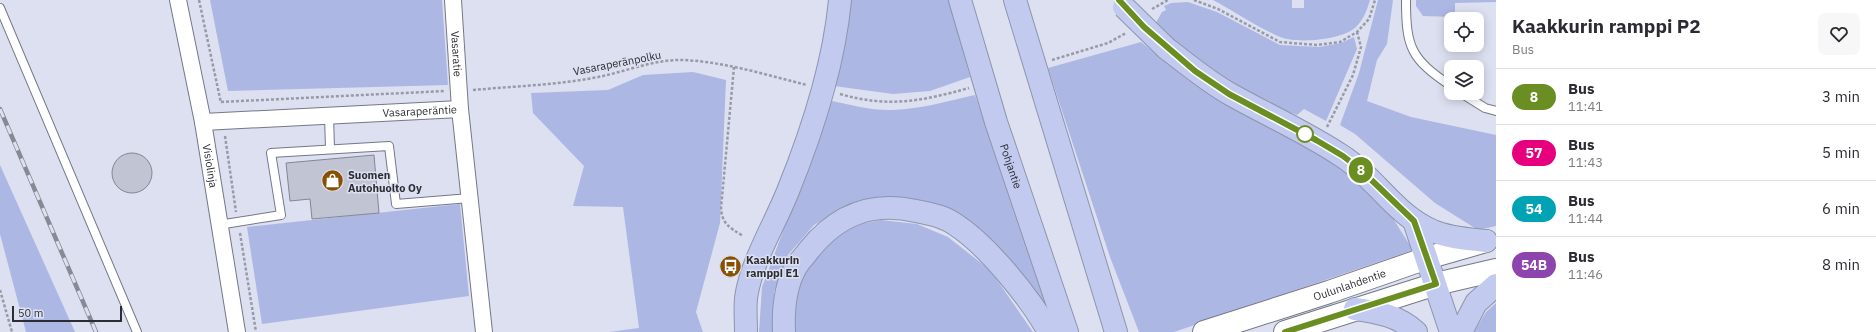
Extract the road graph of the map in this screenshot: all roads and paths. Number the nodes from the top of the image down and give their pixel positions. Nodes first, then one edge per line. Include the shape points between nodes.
1 (178, 0) edge
2 (199, 0) edge
3 (452, 0) edge
4 (840, 0) edge
5 (960, 0) edge
6 (1015, 0) edge
7 (1168, 0) edge
8 (1194, 0) edge
9 (1375, 0) edge
10 (1406, 0) edge
11 (1202, 1) edge
12 (1122, 3) edge
13 (0, 8) edge
14 (1147, 13) dead end
15 (1132, 28) dead end
16 (1357, 32) junction
17 (1050, 61) dead end
18 (734, 67) junction
19 (1444, 81) edge
20 (812, 86) dead end
21 (970, 87) dead end
22 (464, 90) junction
23 (836, 93) dead end
24 (1472, 100) edge
25 (221, 102) junction
26 (460, 108) junction
27 (1496, 111) edge
28 (329, 115) junction
29 (223, 120) junction
30 (203, 122) junction
31 (1327, 127) dead end
32 (330, 149) junction
33 (470, 198) junction
34 (1414, 221) junction
35 (238, 222) junction
36 (218, 225) junction
37 (742, 236) dead end
38 (1491, 240) edge
39 (1428, 258) junction
40 (1096, 264) junction
41 (1496, 270) edge
42 (1436, 284) junction
43 (1496, 285) edge
44 (0, 290) edge
45 (1355, 309) junction
46 (1205, 331) edge
47 (12, 332) edge
48 (137, 332) edge
49 (237, 332) edge
50 (256, 332) edge
51 (484, 332) edge
52 (746, 332) edge
53 (784, 332) edge
54 (1049, 332) edge
55 (1067, 332) edge
56 (1116, 332) edge
57 (1128, 332) edge
58 (1285, 332) edge
59 (1416, 332) edge
60 (1451, 332) edge
61 (1461, 332) edge

1 - 30 street, Visiolinja
2 - 25 path
3 - 22 street, Vasaratie
4 - 52 highway via 837,30 814,119 788,190 756,265 746,298
5 - 55 highway, Pohjantie via 996,122
6 - 40 highway
7 - 14 path
8 - 11 path
9 - 16 path via 1369,19
10 - 19 lane via 1408,40 1421,65
11 - 16 path via 1280,42 1317,45 1340,42
12 - 34 highway, bridge via 1166,48 1195,71 1229,94 1343,156
13 - 48 lane
15 - 17 path via 1108,43
16 - 31 path via 1361,48 1353,75
18 - 20 path, Vasaraperänpolku
18 - 22 path, Vasaraperänpolku via 683,60 645,64 603,76 560,82
18 - 37 path via 721,208 722,218 728,226
21 - 23 path via 933,98 894,103
22 - 25 path, Vasaraperänpolku
22 - 26 street, Vasaratie
24 - 27 lane
25 - 29 path
26 - 28 street, Vasaraperäntie
26 - 33 street, Vasaraperäntie
28 - 29 street, Vasaraperäntie
28 - 32 lane
29 - 30 street, Vasaraperäntie
29 - 35 path
30 - 36 street, Visiolinja
32 - 33 lane via 390,146 396,204
32 - 35 lane via 271,152 281,215
33 - 51 street, Vasaraperäntie
34 - 38 highway via 1432,231 1453,237
34 - 39 highway
35 - 36 lane
35 - 50 path
36 - 49 street, Visiolinja
38 - 39 main road, Oulunlahdentie
39 - 42 highway
39 - 46 main road, Oulunlahdentie
40 - 56 highway
40 - 57 highway
41 - 42 main road
42 - 45 main road
42 - 60 highway
43 - 61 highway via 1476,303
44 - 47 path
45 - 58 main road
45 - 59 highway via 1393,317
53 - 54 highway via 783,316 787,294 796,267 838,222 859,213 884,208 909,209 937,215 956,224 989,254 1018,287

